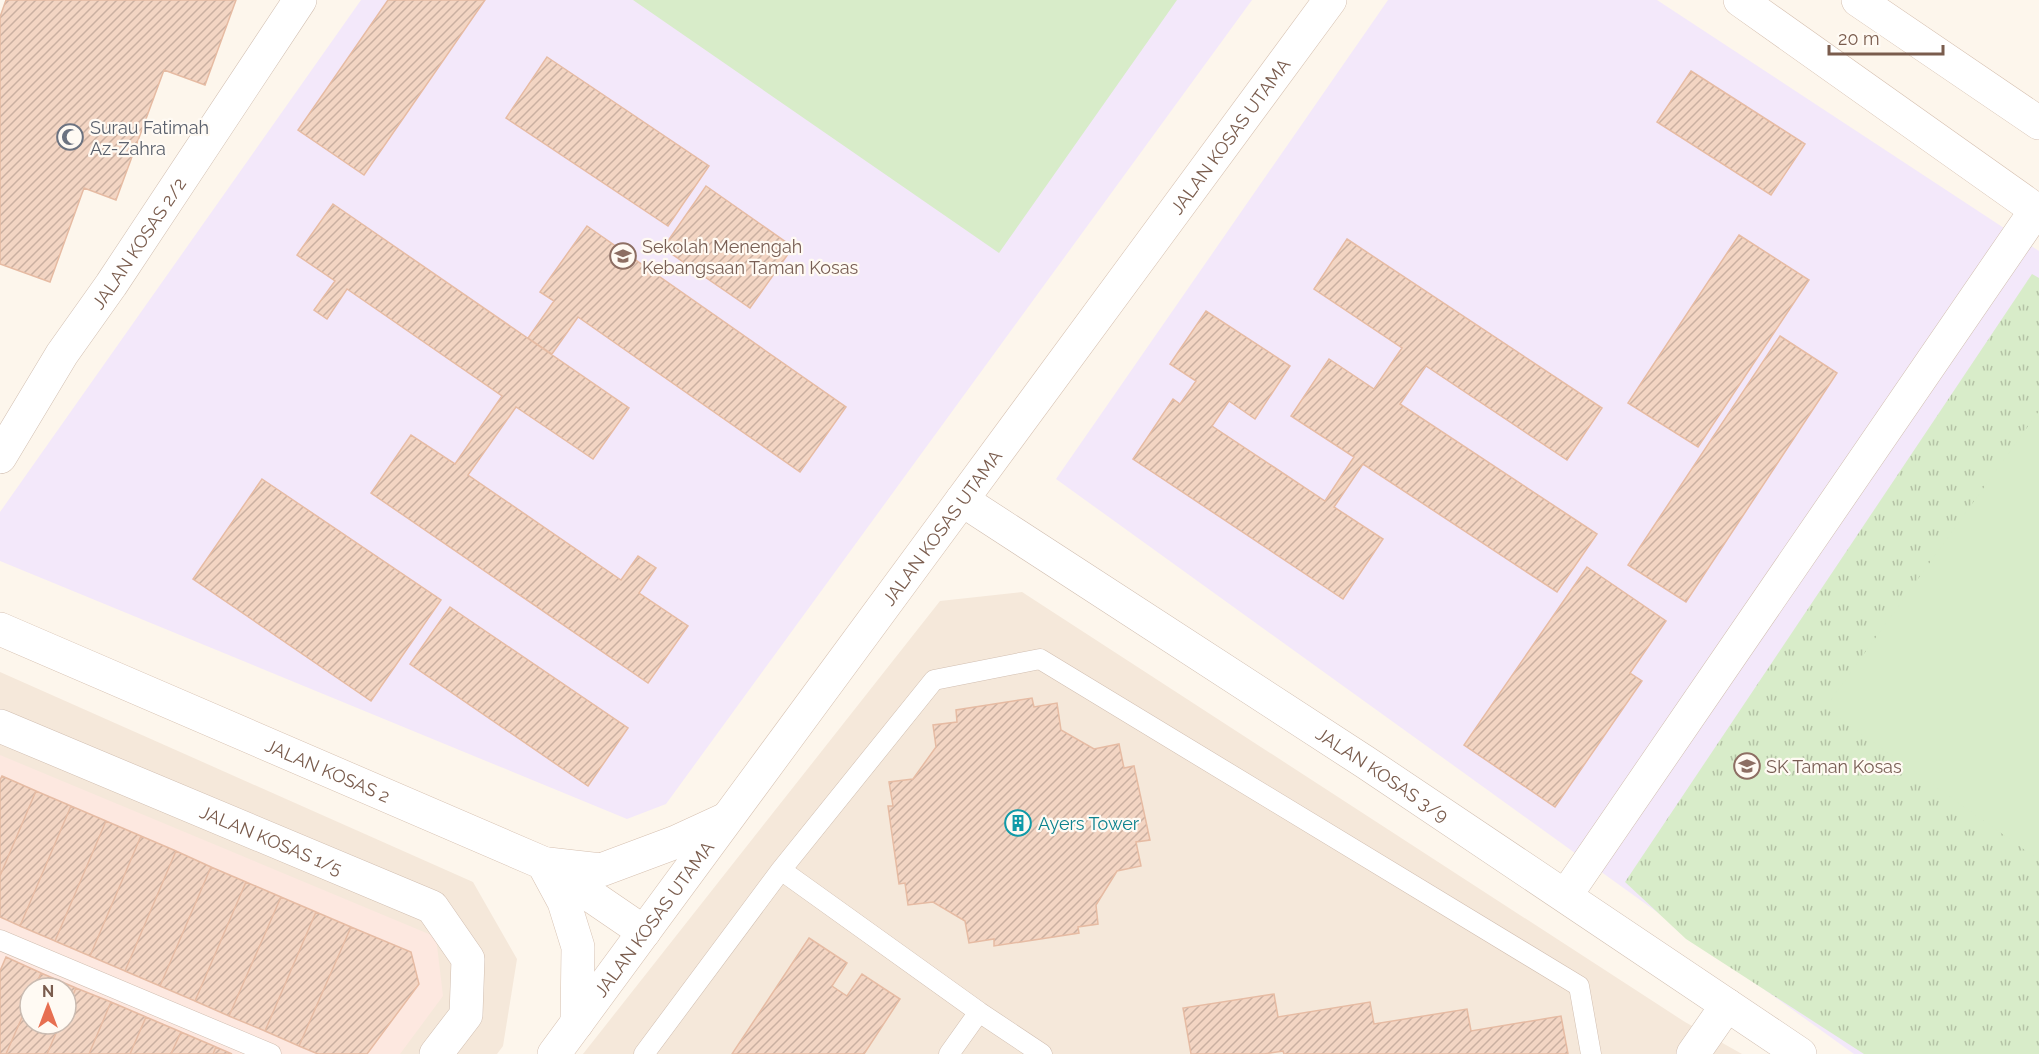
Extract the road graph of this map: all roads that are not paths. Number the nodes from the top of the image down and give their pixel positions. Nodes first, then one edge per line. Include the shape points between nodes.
1 (300, 0) edge
2 (1330, 0) edge
3 (1740, 0) edge
4 (1858, 0) edge
5 (2039, 123) edge
6 (2037, 211) edge
7 (0, 457) edge
8 (962, 500) junction
9 (0, 629) edge
10 (0, 726) edge
11 (727, 819) junction
12 (543, 863) junction
13 (781, 870) junction
14 (1566, 895) junction
15 (644, 932) junction
16 (0, 940) edge
17 (1727, 1005) junction
18 (979, 1012) junction
19 (577, 1023) junction
20 (271, 1054) edge
21 (436, 1054) edge
22 (554, 1054) edge
23 (644, 1054) edge
24 (949, 1054) edge
25 (1042, 1054) edge
26 (1591, 1054) edge
27 (1693, 1054) edge
28 (1800, 1054) edge

1 - 7 street, JALAN KOSAS 2/2 via 62,354
2 - 8 street, JALAN KOSAS UTAMA
3 - 6 street
4 - 5 street
6 - 14 street
8 - 11 street, JALAN KOSAS UTAMA
8 - 14 street, JALAN KOSAS 3/9
9 - 12 street, JALAN KOSAS 2
10 - 21 street, JALAN KOSAS 1/5 via 432,907 468,959 466,1015
11 - 12 street via 601,870
11 - 15 street, JALAN KOSAS UTAMA
12 - 15 street, JALAN KOSAS 2
12 - 19 street via 564,902 578,947
13 - 18 lane
13 - 23 lane
13 - 26 lane via 934,680 1040,659 1579,986
14 - 17 street, JALAN KOSAS 3/9
15 - 19 street, JALAN KOSAS UTAMA
16 - 20 lane
17 - 27 street
17 - 28 street, JALAN KOSAS 3/9
18 - 24 lane
18 - 25 lane
19 - 22 street, JALAN KOSAS UTAMA

